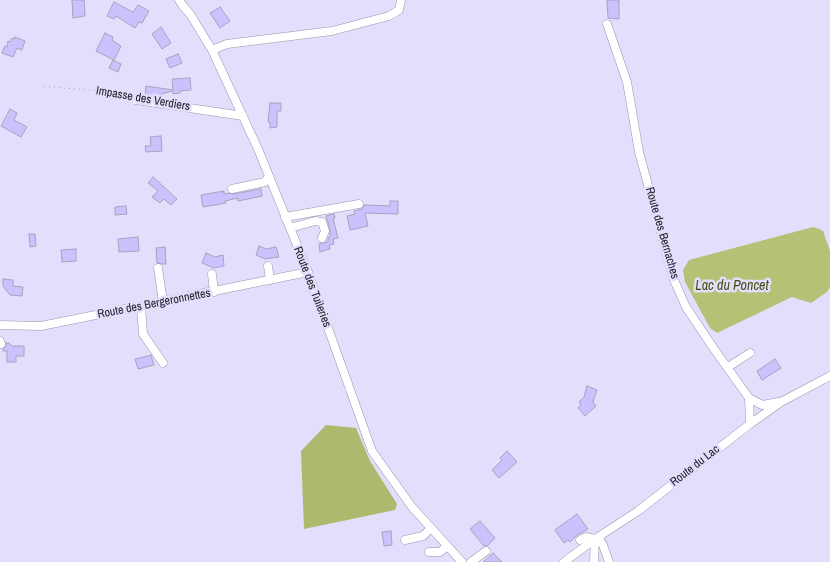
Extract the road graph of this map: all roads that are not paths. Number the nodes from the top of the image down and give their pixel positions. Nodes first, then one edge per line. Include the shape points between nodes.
1 (179, 0) edge
2 (401, 0) edge
3 (607, 24) dead end
4 (212, 50) junction
5 (136, 100) road end
6 (243, 116) junction
7 (269, 176) junction
8 (232, 188) dead end
9 (359, 204) dead end
10 (286, 217) junction
11 (290, 228) junction
12 (322, 238) dead end
13 (268, 266) dead end
14 (158, 268) dead end
15 (308, 272) junction
16 (212, 274) dead end
17 (270, 280) junction
18 (214, 292) junction
19 (163, 302) junction
20 (141, 306) junction
21 (0, 326) edge
22 (750, 353) dead end
23 (164, 363) dead end
24 (728, 367) junction
25 (830, 376) edge
26 (749, 398) junction
27 (781, 402) junction
28 (750, 424) junction
29 (431, 528) junction
30 (596, 538) junction
31 (405, 540) dead end
32 (580, 540) dead end
33 (447, 546) junction
34 (486, 551) dead end
35 (429, 552) dead end
36 (462, 562) edge
37 (471, 562) edge
38 (564, 562) edge
39 (594, 562) edge
40 (609, 562) edge

1 - 4 street, Route des Tuileries
2 - 4 street via 399,10 389,16 342,29 227,44
3 - 24 street, Route des Bernaches via 627,82 640,152 674,280 686,306
4 - 6 street, Route des Tuileries
5 - 6 street, Impasse des Verdiers
6 - 7 street, Route des Tuileries
7 - 8 street via 264,182
7 - 10 street, Route des Tuileries
9 - 10 street
10 - 11 street, Route des Tuileries
11 - 12 street via 322,222 325,231
11 - 15 street, Route des Tuileries
13 - 17 street
14 - 19 street
15 - 17 street, Route des Bergeronnettes
15 - 29 street, Route des Tuileries via 372,451
16 - 18 street
17 - 18 street, Route des Bergeronnettes
18 - 19 street, Route des Bergeronnettes
19 - 20 street, Route des Bergeronnettes
20 - 21 street, Route des Bergeronnettes via 41,326
20 - 23 street via 143,334
22 - 24 street
24 - 26 street, Route des Bernaches
25 - 27 street, Route du Lac
26 - 27 street via 762,405
26 - 28 street
27 - 28 street, Route du Lac
28 - 30 street, Route du Lac
29 - 31 street via 423,536
29 - 33 street, Route des Tuileries
30 - 32 street
30 - 38 street, Route du Lac
30 - 39 street
30 - 40 street via 603,545
33 - 35 street via 440,552
33 - 36 street, Route des Tuileries
34 - 37 street

